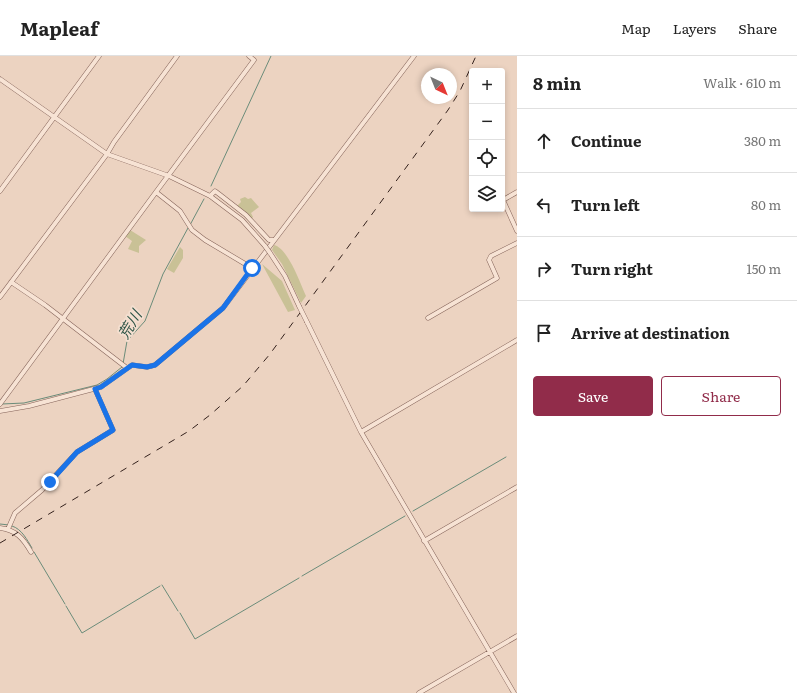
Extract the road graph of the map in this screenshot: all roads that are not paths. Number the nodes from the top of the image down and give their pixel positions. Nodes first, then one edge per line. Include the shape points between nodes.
1 (99, 56) edge
2 (177, 56) edge
3 (249, 56) edge
4 (414, 56) edge
5 (1, 81) edge
6 (54, 118) junction
7 (107, 154) junction
8 (169, 176) junction
9 (0, 191) edge
10 (156, 192) junction
11 (517, 192) edge
12 (210, 196) junction
13 (517, 231) edge
14 (273, 240) junction
15 (517, 243) edge
16 (252, 268) junction
17 (11, 282) junction
18 (0, 287) edge
19 (5, 290) junction
20 (0, 297) edge
21 (428, 318) dead end
22 (63, 319) junction
23 (517, 340) edge
24 (125, 365) junction
25 (95, 389) junction
26 (0, 403) edge
27 (0, 411) edge
28 (361, 432) junction
29 (517, 487) edge
30 (8, 527) junction
31 (0, 528) edge
32 (424, 541) junction
33 (31, 552) dead end
34 (517, 636) edge
35 (490, 652) junction
36 (419, 693) edge
37 (514, 693) edge

1 - 6 street
2 - 7 street
3 - 8 street via 254,60
4 - 14 street
5 - 6 street
6 - 7 street
6 - 9 street
7 - 8 street
7 - 17 street
8 - 10 street
8 - 12 street
10 - 16 street via 180,211 190,227 205,240
10 - 22 street
11 - 13 street via 503,200
12 - 14 street via 215,191 246,215 269,240
12 - 28 street, bridge via 242,220 265,246 285,276
14 - 16 street
15 - 21 street via 491,256 489,260 497,278
16 - 24 street via 223,308 160,361 151,366
17 - 19 street
17 - 22 street
18 - 19 street
19 - 20 street
22 - 24 street
22 - 26 street
23 - 28 street
24 - 25 street via 101,387
25 - 27 street
25 - 30 street via 113,430 77,452 42,490 14,513
28 - 32 street
29 - 32 street
30 - 31 street
30 - 33 street via 23,538
32 - 35 street
34 - 35 street
35 - 36 street
35 - 37 street

